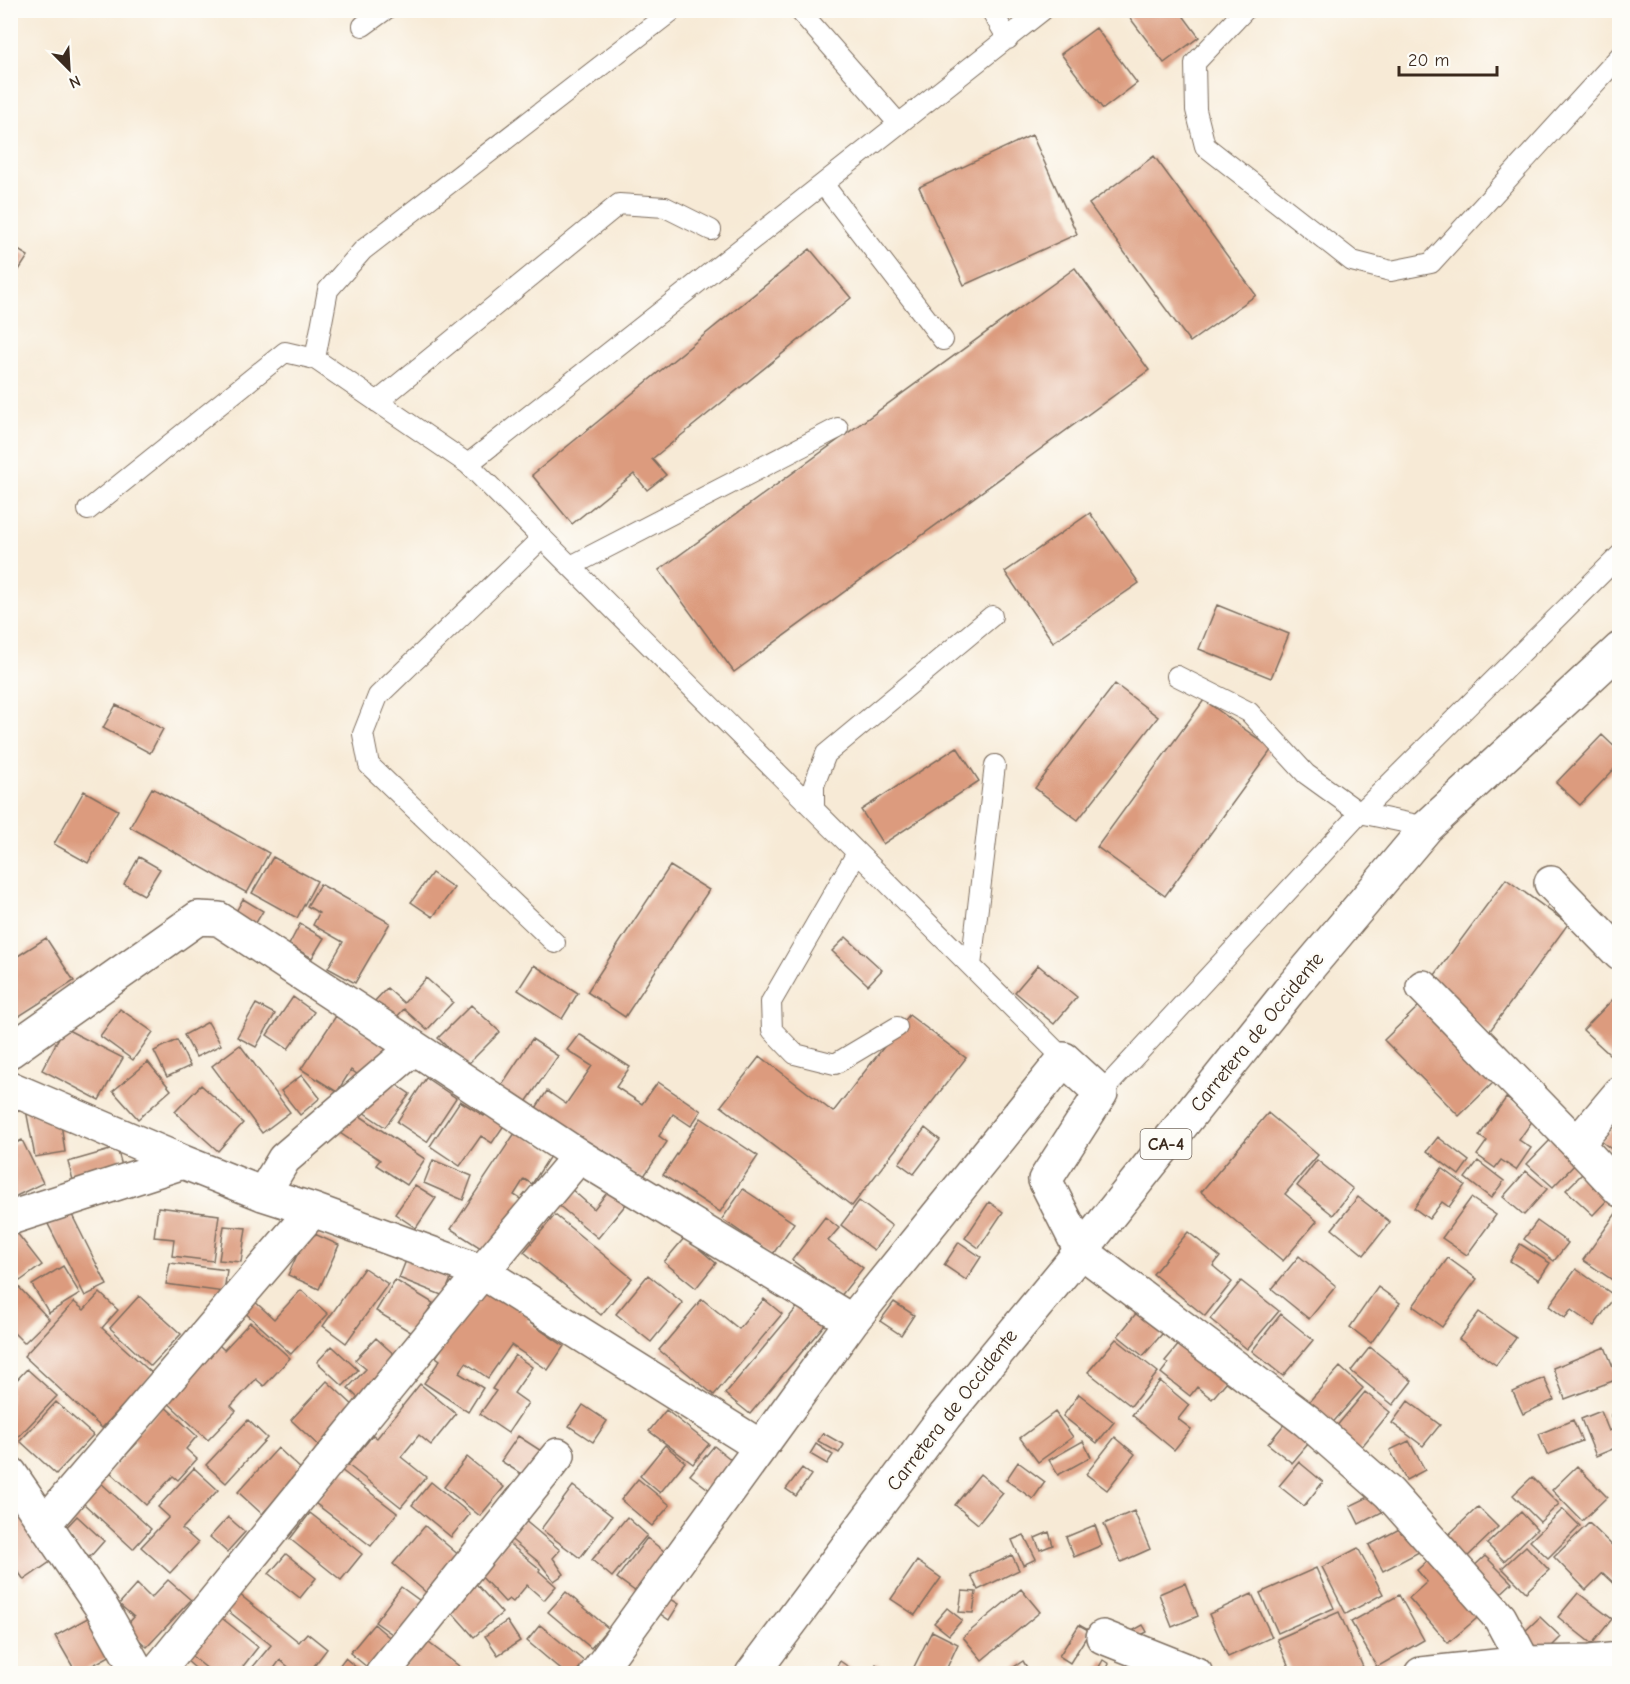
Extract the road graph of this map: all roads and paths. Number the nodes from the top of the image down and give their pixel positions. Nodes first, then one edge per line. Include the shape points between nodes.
1 (384, 10) edge
2 (673, 10) edge
3 (799, 10) edge
4 (991, 10) edge
5 (1043, 10) edge
6 (1245, 10) edge
7 (363, 26) dead end
8 (1008, 39) junction
9 (1620, 56) edge
10 (899, 123) junction
11 (823, 184) junction
12 (711, 230) dead end
13 (943, 340) dead end
14 (315, 359) junction
15 (377, 402) junction
16 (838, 428) dead end
17 (468, 464) junction
18 (88, 510) dead end
19 (542, 538) junction
20 (1620, 555) edge
21 (571, 566) junction
22 (992, 616) dead end
23 (1620, 649) edge
24 (1177, 676) dead end
25 (995, 765) dead end
26 (814, 809) junction
27 (1360, 813) junction
28 (1427, 827) junction
29 (857, 853) junction
30 (1551, 883) dead end
31 (555, 944) dead end
32 (1620, 954) edge
33 (971, 966) junction
34 (1423, 987) dead end
35 (897, 1027) dead end
36 (414, 1048) junction
37 (10, 1051) edge
38 (1064, 1059) junction
39 (10, 1088) edge
40 (1101, 1093) junction
41 (1620, 1093) edge
42 (1577, 1144) junction
43 (579, 1156) junction
44 (183, 1162) junction
45 (1620, 1190) edge
46 (263, 1194) junction
47 (313, 1210) junction
48 (10, 1218) edge
49 (1081, 1251) junction
50 (482, 1272) junction
51 (852, 1321) junction
52 (761, 1447) junction
53 (558, 1455) dead end
54 (10, 1473) edge
55 (45, 1523) junction
56 (1103, 1637) dead end
57 (1620, 1659) edge
58 (1524, 1663) junction
59 (753, 1673) edge
60 (1424, 1673) edge
61 (139, 1674) edge
62 (155, 1674) edge
63 (382, 1674) edge
64 (596, 1674) edge
65 (1196, 1674) edge

1 - 7 lane
2 - 14 lane via 363,250 327,290
3 - 10 lane
4 - 8 lane
5 - 8 lane
6 - 9 lane via 1195,63 1196,110 1205,146 1352,261 1391,271 1431,263
8 - 10 lane
10 - 11 lane
11 - 13 lane
11 - 17 lane
12 - 15 lane via 664,207 619,204
14 - 15 lane
14 - 18 lane via 285,352
15 - 17 lane
16 - 21 lane
17 - 19 lane
19 - 21 lane
19 - 31 lane via 378,696 363,734 369,765
20 - 27 lane
21 - 26 lane
22 - 26 lane via 826,754 814,785
23 - 28 street, Carretera de Occidente / CA-4
24 - 27 lane via 1249,712 1306,774
25 - 33 lane
26 - 29 lane
27 - 28 lane
27 - 40 lane
28 - 49 street, Carretera de Occidente / CA-4 via 1288,992
29 - 33 lane
29 - 35 lane via 771,1002 772,1030 795,1054 835,1064
30 - 32 street
33 - 38 lane
34 - 42 street
36 - 37 street via 219,918 198,918
36 - 43 street
36 - 46 street via 284,1159
38 - 40 street
38 - 51 street
39 - 44 street
40 - 49 street via 1045,1180
41 - 42 street
42 - 45 street
43 - 50 street
43 - 51 street
44 - 46 street
44 - 48 street
46 - 47 street
47 - 50 street
47 - 55 street
49 - 58 street via 1307,1421 1389,1493 1500,1618
49 - 59 street, Carretera de Occidente / CA-4 via 945,1416
50 - 52 street
50 - 62 street
51 - 52 street
52 - 64 street
53 - 63 street
54 - 55 street
55 - 61 street via 102,1608
56 - 65 street
57 - 58 street
58 - 60 street

